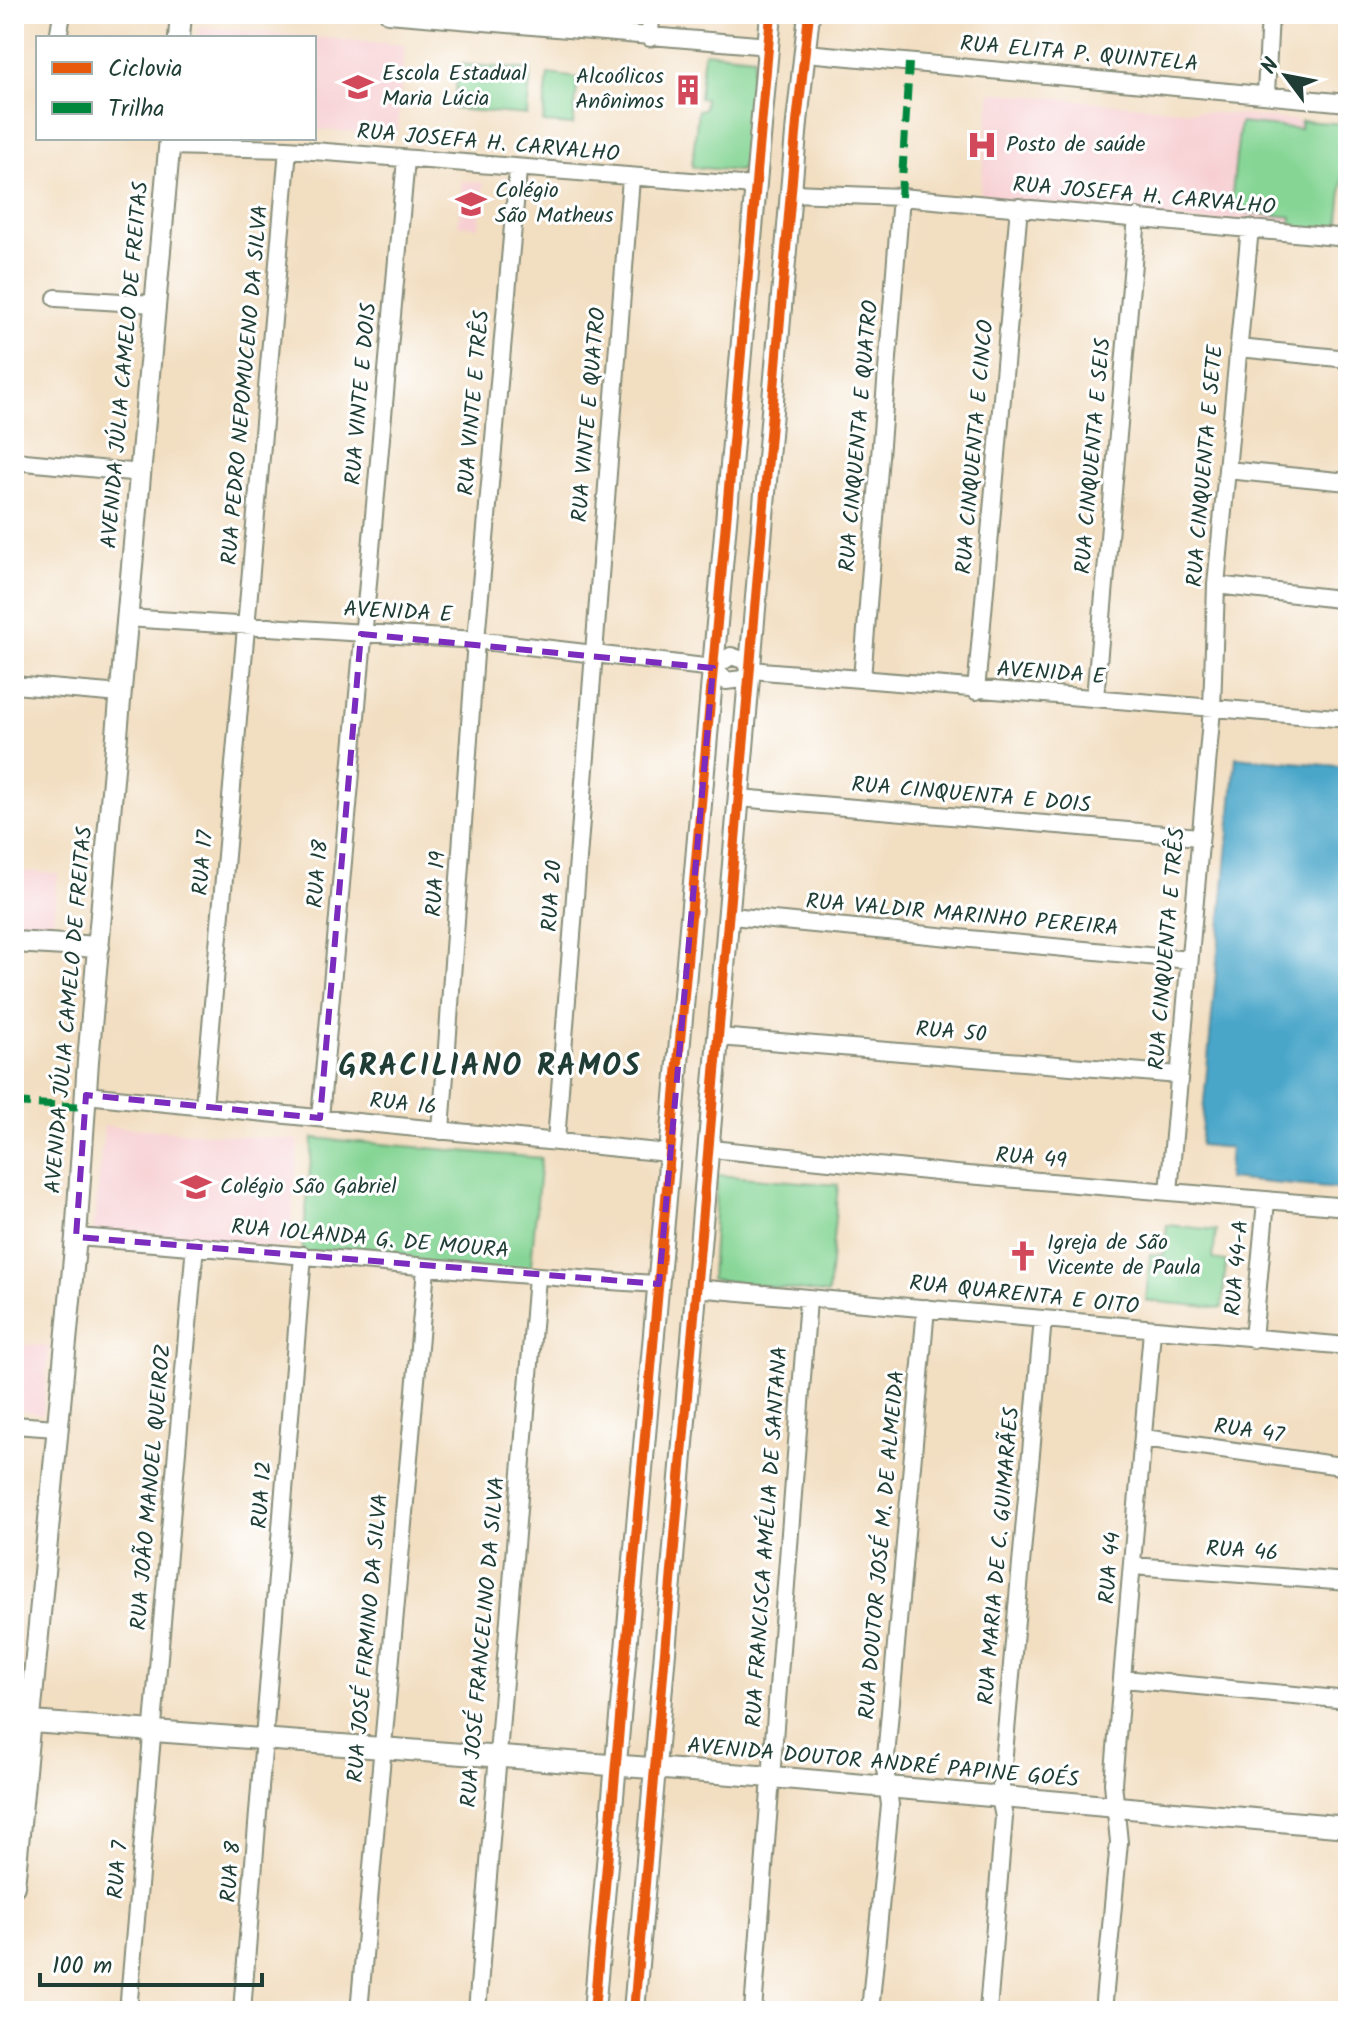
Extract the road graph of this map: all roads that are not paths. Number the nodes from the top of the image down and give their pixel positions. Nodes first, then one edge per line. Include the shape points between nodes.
1 (62, 14) edge
2 (181, 14) edge
3 (388, 14) edge
4 (651, 14) edge
5 (771, 14) edge
6 (809, 14) edge
7 (1270, 14) edge
8 (415, 15) edge
9 (533, 20) edge
10 (58, 36) edge
11 (179, 36) edge
12 (650, 38) junction
13 (769, 46) junction
14 (806, 53) junction
15 (1266, 94) junction
16 (1348, 103) edge
17 (763, 119) junction
18 (797, 122) junction
19 (169, 142) edge
20 (288, 149) junction
21 (406, 159) junction
22 (518, 170) junction
23 (631, 178) junction
24 (754, 186) junction
25 (791, 193) junction
26 (901, 197) junction
27 (1019, 207) junction
28 (1137, 217) junction
29 (1250, 228) junction
30 (1348, 239) edge
31 (56, 298) dead end
32 (154, 304) junction
33 (1239, 348) junction
34 (1348, 359) edge
35 (14, 461) edge
36 (1227, 470) junction
37 (142, 473) junction
38 (1348, 482) edge
39 (1216, 585) junction
40 (1348, 600) edge
41 (126, 618) junction
42 (247, 624) junction
43 (361, 634) junction
44 (476, 640) junction
45 (593, 655) junction
46 (713, 668) junction
47 (751, 670) junction
48 (862, 679) junction
49 (14, 685) edge
50 (976, 691) junction
51 (121, 694) junction
52 (1095, 698) junction
53 (1212, 709) junction
54 (1348, 719) edge
55 (739, 798) junction
56 (1199, 837) junction
57 (731, 916) junction
58 (14, 942) edge
59 (99, 947) junction
60 (1189, 960) junction
61 (719, 1037) junction
62 (1179, 1075) junction
63 (86, 1095) junction
64 (204, 1106) junction
65 (320, 1118) junction
66 (441, 1131) junction
67 (556, 1141) junction
68 (711, 1149) junction
69 (668, 1153) junction
70 (1169, 1192) junction
71 (1266, 1201) junction
72 (1348, 1207) edge
73 (665, 1222) junction
74 (702, 1228) junction
75 (76, 1237) junction
76 (195, 1245) junction
77 (303, 1255) junction
78 (426, 1269) junction
79 (537, 1277) junction
80 (659, 1284) junction
81 (695, 1288) junction
82 (808, 1300) junction
83 (926, 1308) junction
84 (1043, 1319) junction
85 (1152, 1331) junction
86 (1253, 1339) junction
87 (1348, 1346) edge
88 (14, 1425) edge
89 (56, 1428) junction
90 (1144, 1438) junction
91 (1348, 1467) edge
92 (1133, 1566) junction
93 (1348, 1582) edge
94 (1124, 1679) junction
95 (1348, 1700) edge
96 (32, 1722) junction
97 (153, 1732) junction
98 (266, 1738) junction
99 (381, 1746) junction
100 (497, 1755) junction
101 (615, 1766) junction
102 (654, 1768) junction
103 (772, 1777) junction
104 (887, 1787) junction
105 (1000, 1798) junction
106 (1115, 1808) junction
107 (1348, 1827) edge
108 (14, 1886) edge
109 (128, 2011) edge
110 (242, 2011) edge
111 (359, 2011) edge
112 (477, 2011) edge
113 (594, 2011) edge
114 (634, 2011) edge
115 (753, 2011) edge
116 (870, 2011) edge
117 (988, 2011) edge
118 (1103, 2011) edge

1 - 10 street
2 - 11 street
3 - 8 street
4 - 12 street
5 - 13 street
6 - 14 street
7 - 15 street
8 - 9 street
9 - 12 street
12 - 13 street
13 - 17 street
14 - 15 street, RUA ELITA P. QUINTELA
14 - 18 street
15 - 16 street, RUA ELITA P. QUINTELA
17 - 18 street
17 - 24 street
18 - 25 street
19 - 20 street, RUA JOSEFA H. CARVALHO
19 - 32 street, AVENIDA JÚLIA CAMELO DE FREITAS
20 - 21 street, RUA JOSEFA H. CARVALHO
20 - 42 street, RUA PEDRO NEPOMUCENO DA SILVA
21 - 22 street, RUA JOSEFA H. CARVALHO
21 - 43 street, RUA VINTE E DOIS
22 - 23 street, RUA JOSEFA H. CARVALHO
22 - 44 street, RUA VINTE E TRÊS
23 - 24 street, RUA JOSEFA H. CARVALHO
23 - 45 street, RUA VINTE E QUATRO
24 - 46 street
25 - 26 street, RUA JOSEFA H. CARVALHO
25 - 47 street
26 - 27 street, RUA JOSEFA H. CARVALHO
26 - 48 street, RUA CINQUENTA E QUATRO
27 - 28 street, RUA JOSEFA H. CARVALHO
27 - 50 street, RUA CINQUENTA E CINCO
28 - 29 street, RUA JOSEFA H. CARVALHO
28 - 52 street, RUA CINQUENTA E SEIS
29 - 30 street, RUA JOSEFA H. CARVALHO
29 - 33 street, RUA CINQUENTA E SETE
31 - 32 street
32 - 37 street, AVENIDA JÚLIA CAMELO DE FREITAS
33 - 34 street
33 - 36 street, RUA CINQUENTA E SETE
35 - 37 street
36 - 38 street
36 - 39 street, RUA CINQUENTA E SETE
37 - 41 street, AVENIDA JÚLIA CAMELO DE FREITAS
39 - 40 street
39 - 53 street, RUA CINQUENTA E SETE
41 - 42 street, AVENIDA E
41 - 51 street, AVENIDA JÚLIA CAMELO DE FREITAS
42 - 43 street, AVENIDA E
42 - 64 street, RUA 17
43 - 44 street, AVENIDA E
43 - 65 street, RUA 18
44 - 45 street, AVENIDA E
44 - 66 street, RUA 19
45 - 46 street, AVENIDA E
45 - 67 street, RUA 20
46 - 47 street, AVENIDA E via 731,656
46 - 69 street
47 - 48 street, AVENIDA E
47 - 55 street
48 - 50 street, AVENIDA E
49 - 51 street
50 - 52 street, AVENIDA E
51 - 59 street, AVENIDA JÚLIA CAMELO DE FREITAS
52 - 53 street, AVENIDA E
53 - 54 street, AVENIDA E
53 - 56 street, RUA CINQUENTA E TRÊS
55 - 56 street, RUA CINQUENTA E DOIS
55 - 57 street
56 - 60 street, RUA CINQUENTA E TRÊS
57 - 60 street, RUA VALDIR MARINHO PEREIRA
57 - 61 street
58 - 59 street
59 - 63 street, AVENIDA JÚLIA CAMELO DE FREITAS
60 - 62 street, RUA CINQUENTA E TRÊS
61 - 62 street, RUA 50
61 - 68 street
62 - 70 street, RUA CINQUENTA E TRÊS
63 - 64 street, RUA 16
63 - 75 street, AVENIDA JÚLIA CAMELO DE FREITAS
64 - 65 street, RUA 16
65 - 66 street, RUA 16
66 - 67 street, RUA 16
67 - 69 street, RUA 16
68 - 70 street, RUA 49
68 - 74 street
69 - 73 street
70 - 71 street, RUA 49
71 - 72 street, RUA 49
71 - 86 street, RUA 44-A
73 - 74 street
73 - 80 street
74 - 81 street
75 - 76 street, RUA IOLANDA G. DE MOURA
75 - 89 street, AVENIDA JÚLIA CAMELO DE FREITAS
76 - 77 street, RUA IOLANDA G. DE MOURA
76 - 97 street, RUA JOÃO MANOEL QUEIROZ
77 - 78 street, RUA IOLANDA G. DE MOURA
77 - 98 street, RUA 12
78 - 79 street, RUA IOLANDA G. DE MOURA
78 - 99 street, RUA JOSÉ FIRMINO DA SILVA
79 - 80 street, RUA IOLANDA G. DE MOURA
79 - 100 street, RUA JOSÉ FRANCELINO DA SILVA
80 - 101 street
81 - 82 street, RUA QUARENTA E OITO
81 - 102 street
82 - 83 street, RUA QUARENTA E OITO
82 - 103 street, RUA FRANCISCA AMÉLIA DE SANTANA
83 - 84 street, RUA QUARENTA E OITO
83 - 104 street, RUA DOUTOR JOSÉ M. DE ALMEIDA
84 - 85 street, RUA QUARENTA E OITO
84 - 105 street, RUA MARIA DE C. GUIMARÃES
85 - 86 street, RUA QUARENTA E OITO
85 - 90 street, RUA 44
86 - 87 street, RUA QUARENTA E OITO
88 - 89 street
89 - 96 street, AVENIDA JÚLIA CAMELO DE FREITAS
90 - 91 street, RUA 47
90 - 92 street, RUA 44
92 - 93 street, RUA 46
92 - 94 street, RUA 44
94 - 95 street
94 - 106 street, RUA 44
96 - 97 street, AVENIDA DOUTOR ANDRÉ PAPINE GOÉS
96 - 108 street, AVENIDA JÚLIA CAMELO DE FREITAS
97 - 98 street, AVENIDA DOUTOR ANDRÉ PAPINE GOÉS
97 - 109 street, RUA 7
98 - 99 street, AVENIDA DOUTOR ANDRÉ PAPINE GOÉS
98 - 110 street, RUA 8
99 - 100 street, AVENIDA DOUTOR ANDRÉ PAPINE GOÉS
99 - 111 street, RUA JOSÉ FIRMINO DA SILVA
100 - 101 street, AVENIDA DOUTOR ANDRÉ PAPINE GOÉS
100 - 112 street, RUA JOSÉ FRANCELINO DA SILVA
101 - 102 street, AVENIDA DOUTOR ANDRÉ PAPINE GOÉS
101 - 113 street
102 - 103 street, AVENIDA DOUTOR ANDRÉ PAPINE GOÉS
102 - 114 street
103 - 104 street, AVENIDA DOUTOR ANDRÉ PAPINE GOÉS
103 - 115 street, RUA FRANCISCA AMÉLIA DE SANTANA
104 - 105 street, AVENIDA DOUTOR ANDRÉ PAPINE GOÉS
104 - 116 street, RUA DOUTOR JOSÉ M. DE ALMEIDA via 890,1805
105 - 106 street, AVENIDA DOUTOR ANDRÉ PAPINE GOÉS
105 - 117 street, RUA MARIA DE C. GUIMARÃES via 1004,1817
106 - 107 street, AVENIDA DOUTOR ANDRÉ PAPINE GOÉS
106 - 118 street, RUA 44 via 1119,1842

